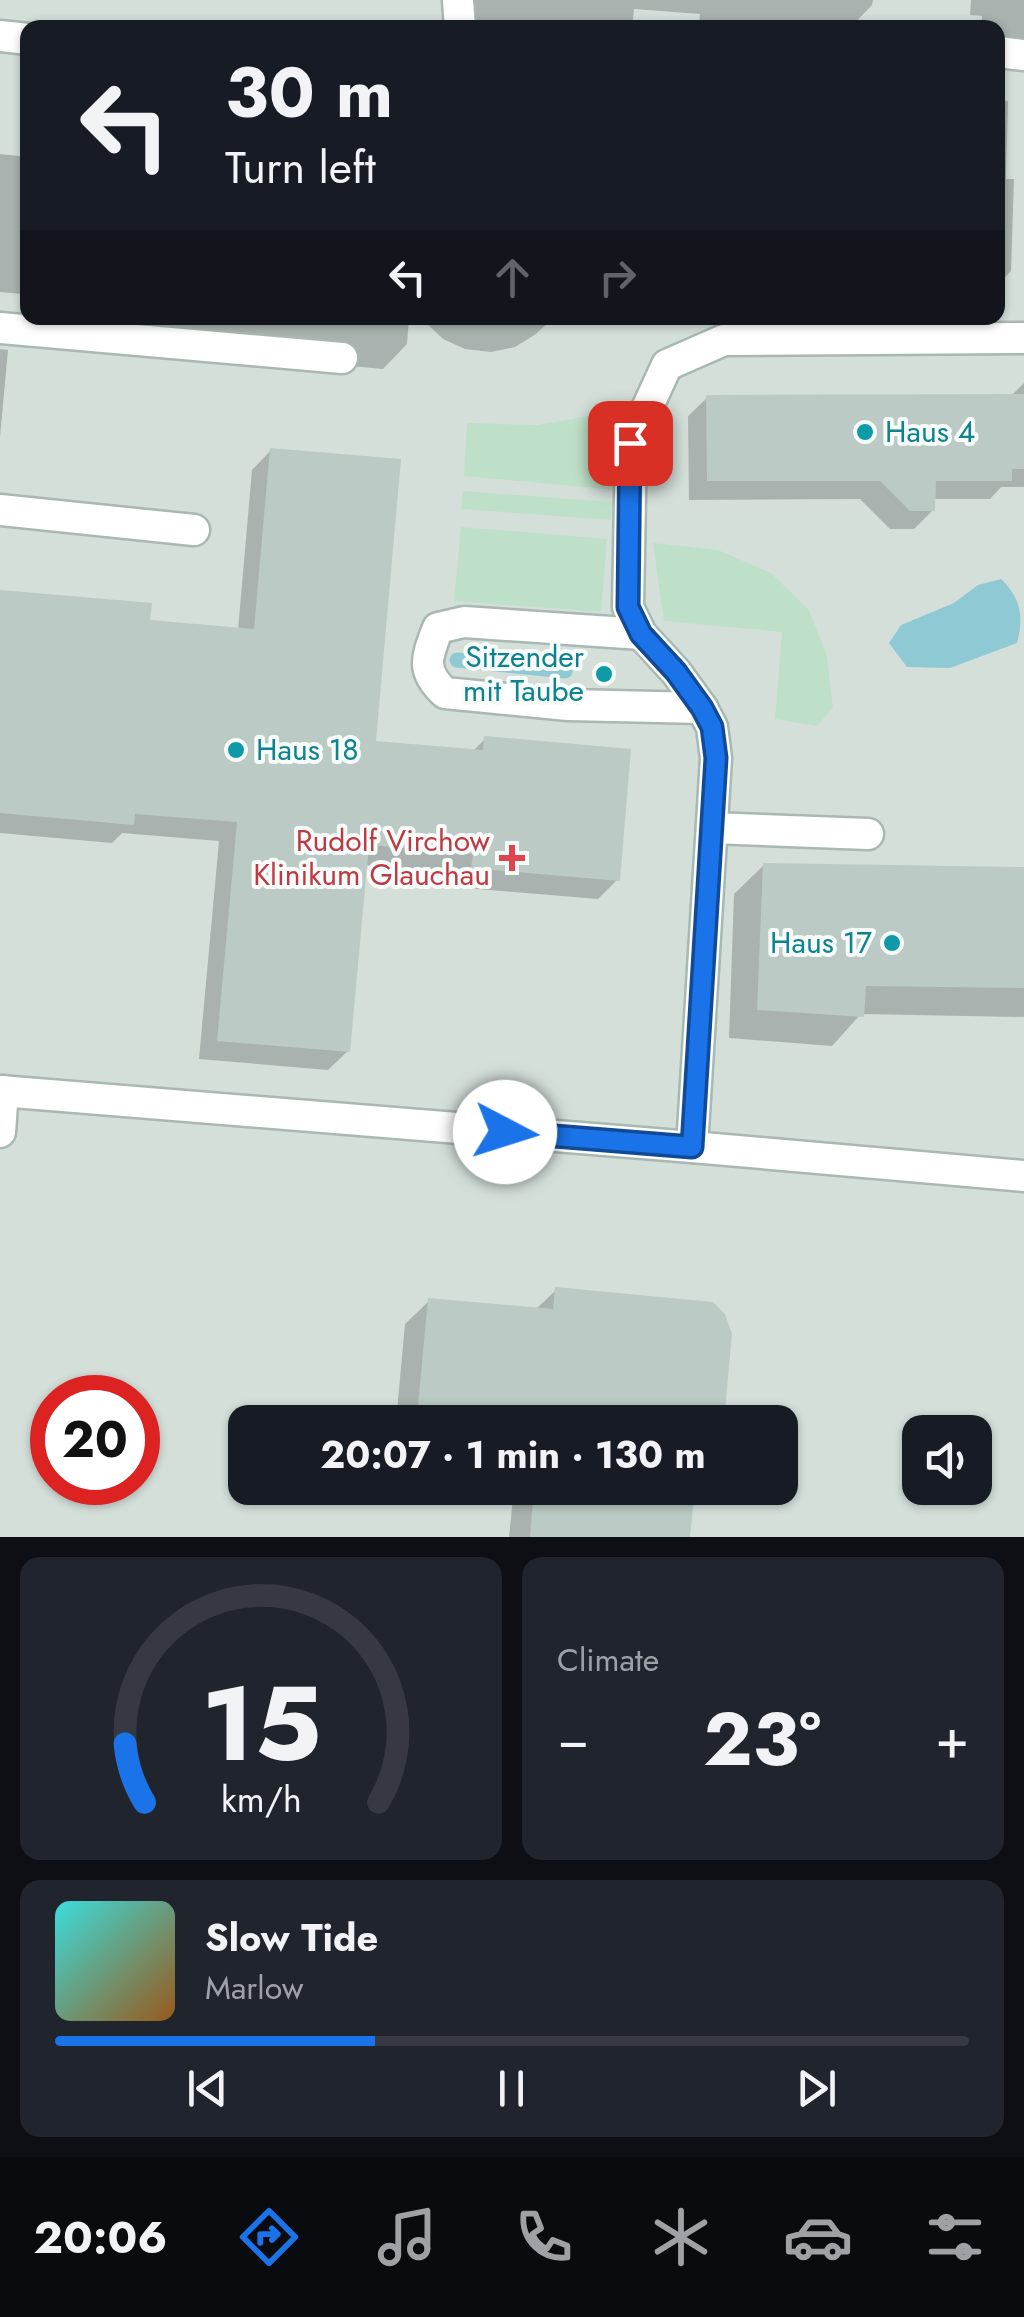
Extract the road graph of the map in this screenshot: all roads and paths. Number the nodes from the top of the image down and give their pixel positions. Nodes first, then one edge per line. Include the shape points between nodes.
1 (0, 328) edge
2 (1024, 338) edge
3 (342, 358) dead end
4 (0, 510) edge
5 (194, 530) dead end
6 (641, 634) junction
7 (702, 708) junction
8 (712, 828) junction
9 (868, 834) dead end
10 (1, 1091) edge
11 (0, 1132) edge
12 (692, 1147) junction
13 (1024, 1176) edge

1 - 3 lane
2 - 6 lane via 724,340 667,365 630,443 628,607
4 - 5 lane
6 - 7 lane
6 - 7 lane via 464,622 438,628 426,658 430,679 445,693
7 - 8 lane via 716,758
8 - 9 lane
8 - 12 lane
10 - 11 lane
10 - 12 lane
12 - 13 lane

